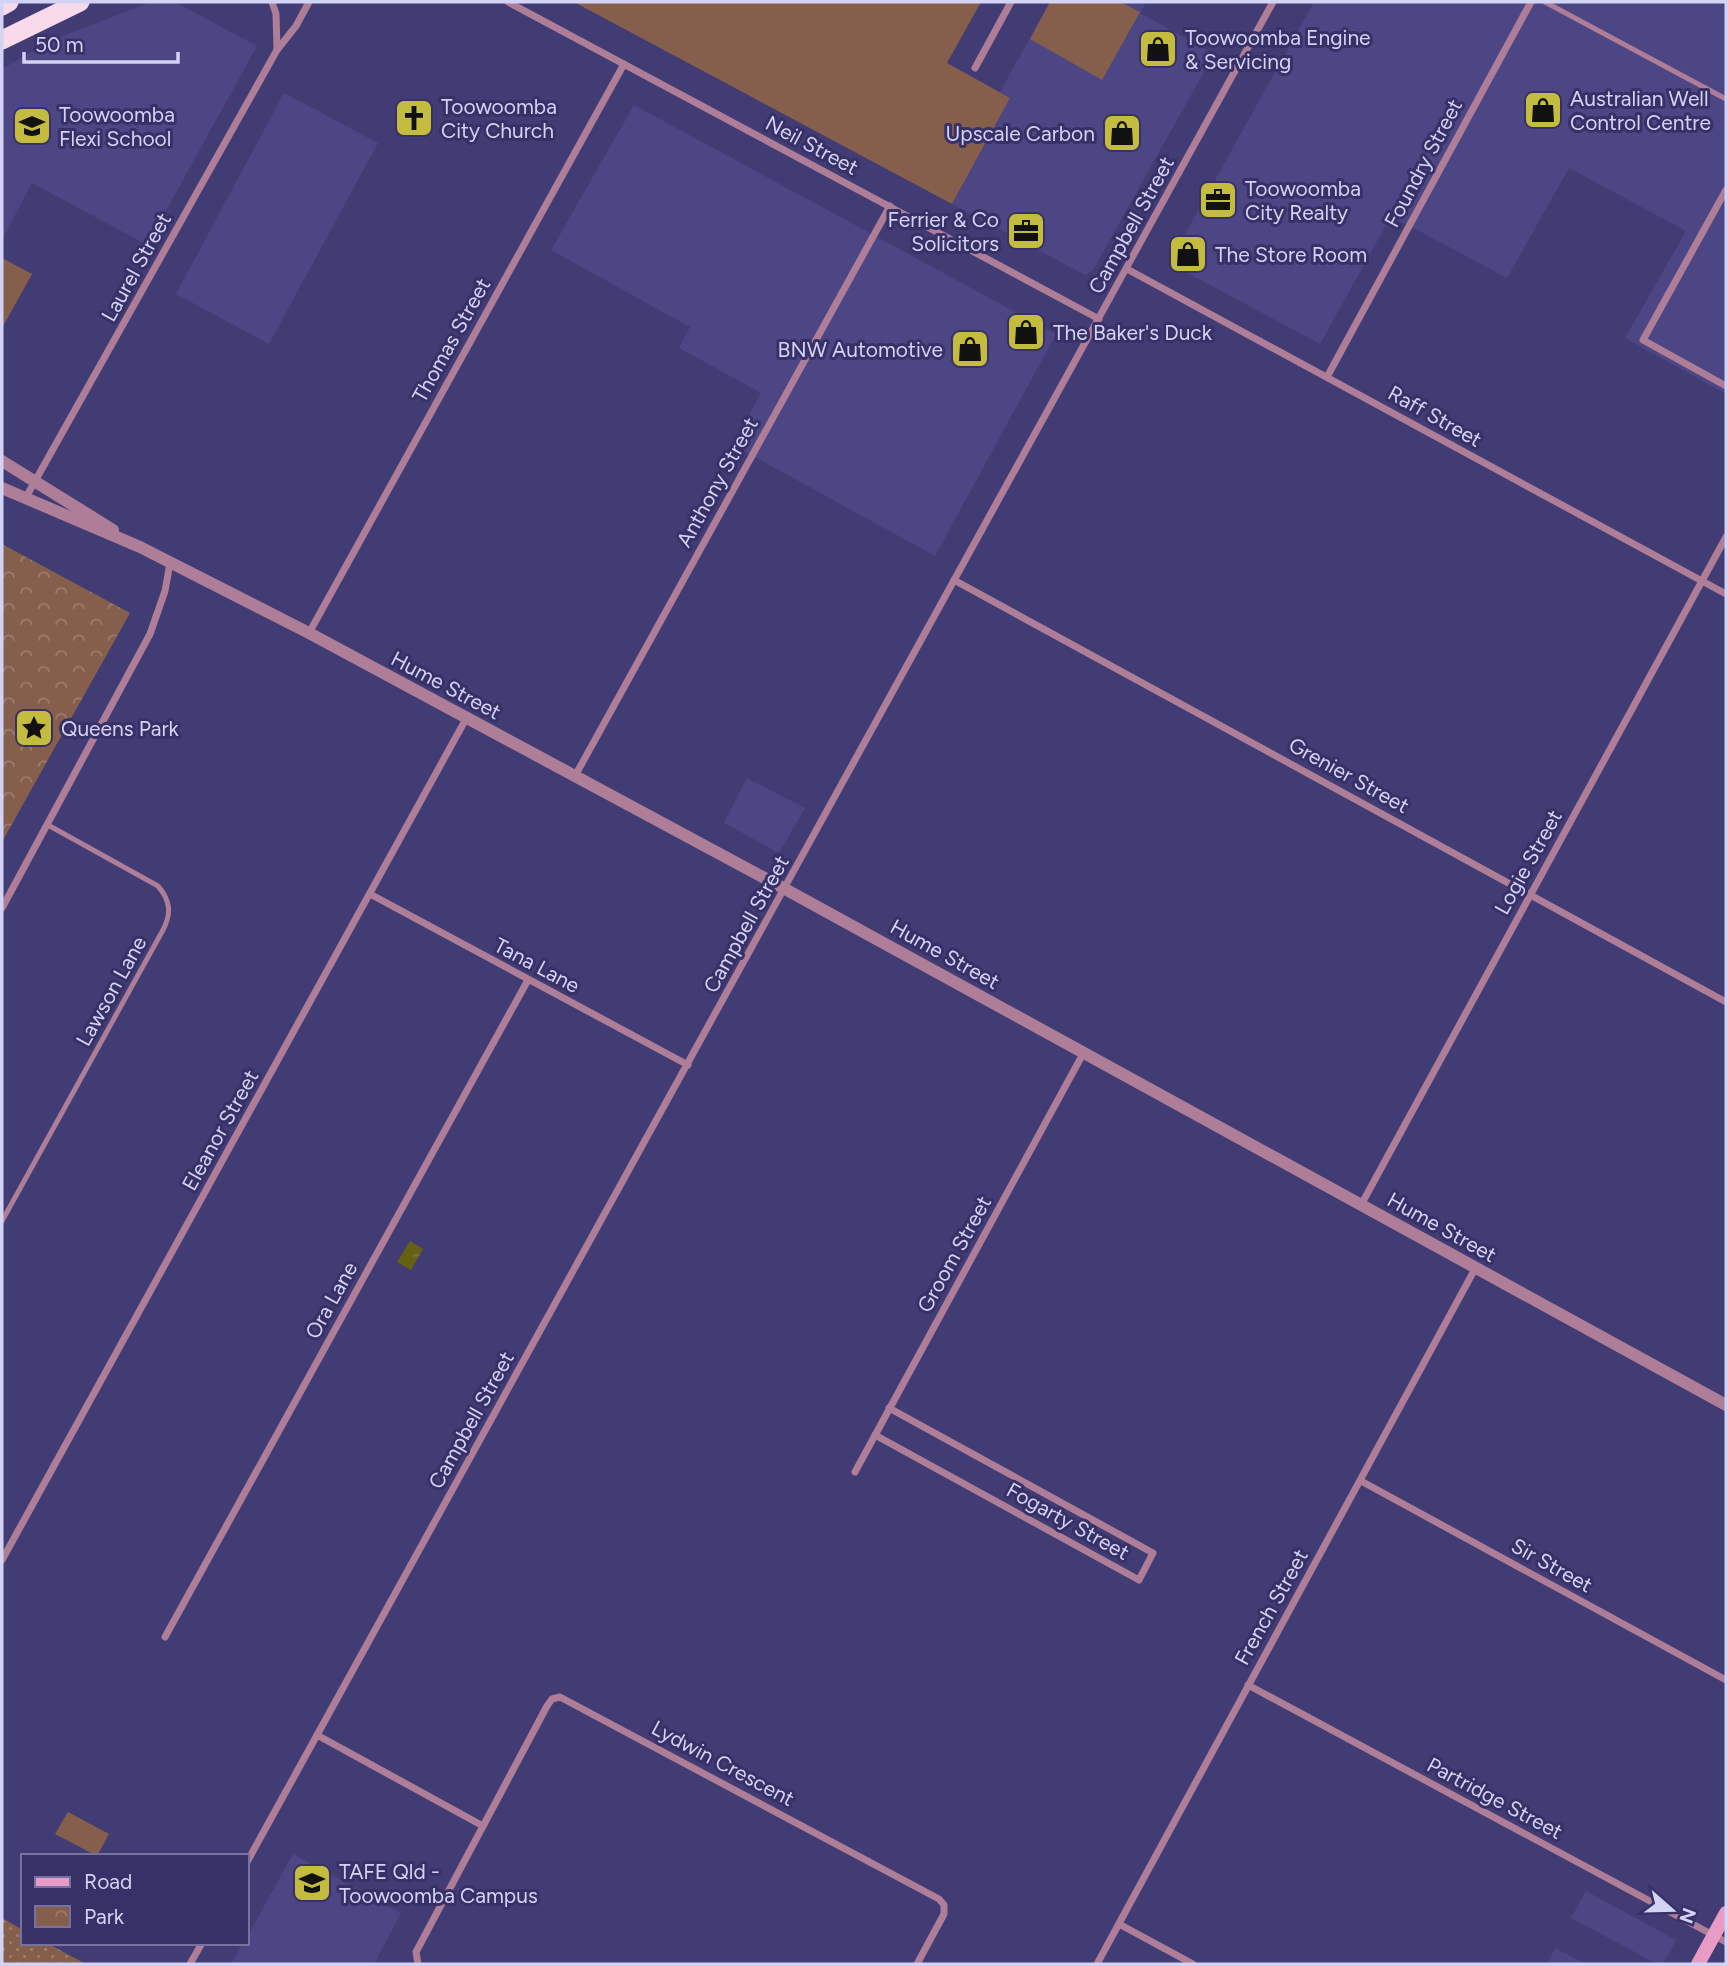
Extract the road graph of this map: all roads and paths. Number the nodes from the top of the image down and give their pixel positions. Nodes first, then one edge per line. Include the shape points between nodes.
1 (9, 2) edge
2 (80, 2) edge
3 (272, 2) edge
4 (309, 2) edge
5 (508, 2) edge
6 (1011, 2) edge
7 (1273, 2) edge
8 (1531, 2) edge
9 (1545, 2) edge
10 (2, 6) edge
11 (2, 40) edge
12 (277, 50) junction
13 (624, 64) junction
14 (975, 68) dead end
15 (1726, 99) edge
16 (1726, 190) edge
17 (890, 206) junction
18 (1127, 268) junction
19 (1099, 319) junction
20 (1327, 377) junction
21 (1726, 386) edge
22 (2, 461) edge
23 (35, 479) junction
24 (2, 488) edge
25 (24, 499) junction
26 (1726, 537) edge
27 (140, 547) junction
28 (170, 563) junction
29 (954, 580) junction
30 (1703, 581) junction
31 (1726, 594) edge
32 (309, 633) junction
33 (467, 717) junction
34 (575, 776) junction
35 (48, 825) junction
36 (785, 889) junction
37 (370, 894) junction
38 (1530, 894) junction
39 (2, 908) edge
40 (528, 980) junction
41 (1726, 1002) edge
42 (1084, 1052) junction
43 (688, 1065) junction
44 (1361, 1205) junction
45 (2, 1221) edge
46 (1476, 1267) junction
47 (1726, 1405) edge
48 (890, 1408) junction
49 (875, 1435) junction
50 (855, 1472) dead end
51 (1360, 1481) junction
52 (2, 1560) edge
53 (165, 1637) dead end
54 (1726, 1680) edge
55 (1248, 1685) junction
56 (317, 1735) junction
57 (483, 1826) junction
58 (248, 1860) edge
59 (1726, 1913) edge
60 (1119, 1924) junction
61 (1720, 1938) edge
62 (201, 1945) edge
63 (190, 1964) edge
64 (418, 1964) edge
65 (917, 1964) edge
66 (1097, 1964) edge
67 (1193, 1964) edge
68 (1698, 1964) edge

1 - 10 highway
2 - 11 highway
3 - 12 street
4 - 12 street, Laurel Street
5 - 13 street, Neil Street
6 - 14 street
7 - 18 street, Campbell Street
8 - 20 street, Foundry Street
9 - 15 lane
12 - 23 street, Laurel Street
13 - 17 street, Neil Street
13 - 32 street, Thomas Street
16 - 21 street via 1643,340
17 - 19 street, Neil Street
17 - 34 street, Anthony Street
18 - 19 street, Campbell Street
18 - 20 street, Raff Street
19 - 29 street, Campbell Street
20 - 30 street, Raff Street
22 - 23 street, Hume Street
23 - 25 street, Laurel Street
23 - 27 street, Hume Street
24 - 25 street, Hume Street
25 - 27 street, Hume Street
26 - 30 street, Logie Street
27 - 28 street, Hume Street
28 - 32 street, Hume Street
28 - 35 street via 150,634
29 - 36 street, Campbell Street
29 - 38 street, Grenier Street
30 - 31 street, Raff Street
30 - 38 street, Logie Street
32 - 33 street, Hume Street
33 - 34 street, Hume Street
33 - 37 street, Eleanor Street
34 - 36 street, Hume Street
35 - 39 street
35 - 45 lane, Lawson Lane via 158,886 170,911
36 - 42 street, Hume Street
36 - 43 street, Campbell Street
37 - 40 street, Tana Lane
37 - 52 street, Eleanor Street
38 - 41 street, Grenier Street
38 - 44 street, Logie Street
40 - 43 street, Tana Lane
40 - 53 street, Ora Lane
42 - 44 street, Hume Street
42 - 48 street, Groom Street
43 - 56 street, Campbell Street
44 - 46 street, Hume Street
46 - 47 street, Hume Street
46 - 51 street, French Street
48 - 49 street, Groom Street
48 - 49 street, Fogarty Street via 1153,1553 1139,1580
49 - 50 street, Groom Street
51 - 54 street, Sir Street
51 - 55 street, French Street
55 - 60 street, French Street
55 - 61 street, Partridge Street
56 - 57 street
56 - 58 street, Campbell Street
57 - 64 street, Lydwin Crescent via 416,1952
57 - 65 street, Lydwin Crescent via 550,1702 564,1698 939,1899 944,1914
59 - 61 main road
60 - 66 street, French Street
60 - 67 street
61 - 68 main road
62 - 63 street

